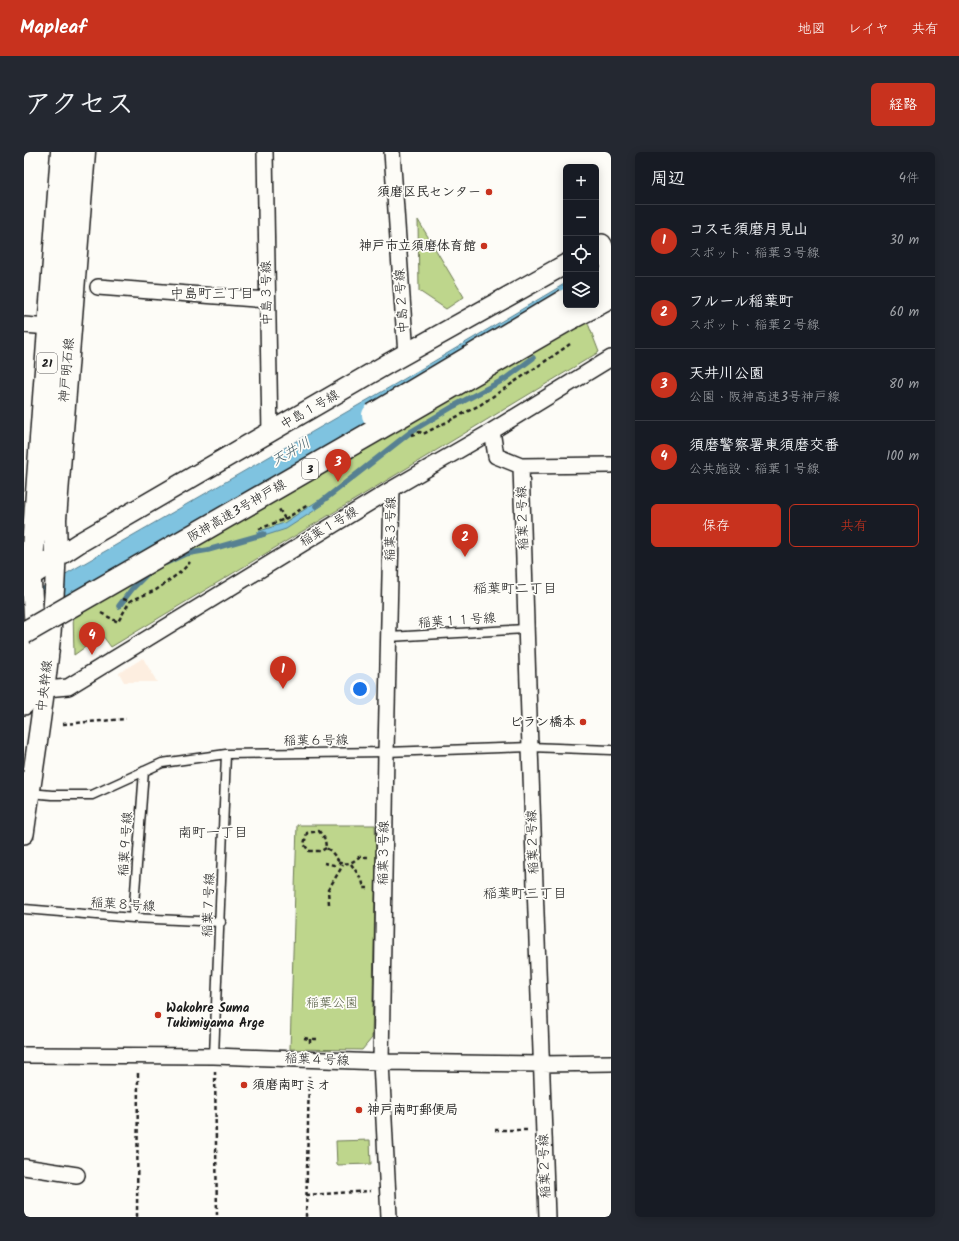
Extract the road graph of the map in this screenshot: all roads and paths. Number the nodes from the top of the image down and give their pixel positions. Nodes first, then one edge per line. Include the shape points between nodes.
1 (62, 152) edge
2 (84, 152) edge
3 (265, 152) edge
4 (392, 152) edge
5 (563, 266) edge
6 (611, 275) edge
7 (599, 281) edge
8 (98, 287) dead end
9 (611, 297) edge
10 (267, 300) junction
11 (563, 302) edge
12 (599, 303) edge
13 (590, 308) edge
14 (24, 325) edge
15 (49, 327) junction
16 (575, 339) dead end
17 (406, 355) junction
18 (611, 358) edge
19 (492, 431) junction
20 (419, 432) dead end
21 (270, 434) junction
22 (611, 465) edge
23 (521, 466) junction
24 (31, 469) edge
25 (392, 489) junction
26 (308, 505) dead end
27 (278, 507) dead end
28 (285, 519) junction
29 (259, 529) dead end
30 (56, 558) junction
31 (188, 564) dead end
32 (27, 577) edge
33 (101, 613) dead end
34 (27, 625) edge
35 (526, 629) junction
36 (389, 637) junction
37 (46, 689) junction
38 (24, 705) edge
39 (126, 719) dead end
40 (63, 724) dead end
41 (530, 747) junction
42 (611, 750) edge
43 (386, 752) junction
44 (226, 754) junction
45 (144, 771) junction
46 (30, 793) junction
47 (24, 834) edge
48 (326, 848) junction
49 (372, 857) dead end
50 (336, 862) junction
51 (324, 863) dead end
52 (351, 864) junction
53 (343, 865) junction
54 (370, 887) dead end
55 (329, 904) dead end
56 (24, 910) edge
57 (133, 918) junction
58 (220, 922) junction
59 (304, 1038) dead end
60 (310, 1039) junction
61 (317, 1039) dead end
62 (310, 1053) junction
63 (24, 1055) edge
64 (214, 1056) junction
65 (138, 1057) junction
66 (381, 1062) junction
67 (611, 1063) edge
68 (541, 1064) junction
69 (495, 1130) dead end
70 (544, 1130) junction
71 (24, 1167) edge
72 (77, 1175) dead end
73 (387, 1190) junction
74 (306, 1195) junction
75 (137, 1217) edge
76 (217, 1217) edge
77 (306, 1217) edge
78 (389, 1217) edge
79 (547, 1217) edge

1 - 15 main road, 神戸明石線 / 21
2 - 30 main road, 神戸明石線 / 21 via 55,519
3 - 10 street, 中島３号線
4 - 17 street, 中島２号線
5 - 17 street, 中島１号線
6 - 7 main road
8 - 10 street
9 - 12 main road, 阪神高速3号神戸線 / 3
10 - 21 street, 中島３号線
11 - 34 main road, 阪神高速3号神戸線 / 3, bridge via 93,582
13 - 34 main road, 阪神高速3号神戸線 / 3, bridge
14 - 15 street
15 - 24 main road, 神戸明石線 / 21
16 - 20 path via 480,405 423,434
17 - 21 street, 中島１号線
18 - 19 street, 稲葉１号線
19 - 23 street via 496,456
19 - 25 street, 稲葉１号線
21 - 30 street, 中島１号線
22 - 23 street
23 - 35 street, 稲葉２号線
24 - 32 main road, 神戸明石線 / 21
25 - 36 street, 稲葉３号線
25 - 37 street, 稲葉１号線 via 68,687
26 - 28 path
27 - 28 path
28 - 29 path
30 - 32 main road
30 - 37 street, 中央幹線
31 - 33 path via 156,590 129,601 118,622
32 - 34 street
34 - 38 street
35 - 36 lane, 稲葉１１号線
35 - 41 street, 稲葉２号線
36 - 43 street, 稲葉３号線
37 - 46 street, 中央幹線
39 - 40 path
41 - 42 lane, 稲葉６号線
41 - 43 lane, 稲葉６号線
41 - 68 street, 稲葉２号線
43 - 44 lane, 稲葉６号線
43 - 66 street, 稲葉３号線
44 - 45 lane, 稲葉６号線 via 162,763
44 - 58 lane, 稲葉７号線
45 - 46 lane, 稲葉６号線 via 92,795
45 - 57 lane, 稲葉９号線
46 - 47 street, 中央幹線
48 - 48 path via 325,838 319,831 307,833 304,844 309,851 321,851
48 - 50 path via 338,860
49 - 52 path via 359,857
50 - 51 path via 334,865
50 - 53 path
52 - 53 path
52 - 54 path via 362,880 364,888
53 - 55 path via 328,890
56 - 57 lane, 稲葉８号線
57 - 58 lane, 稲葉８号線
58 - 64 lane, 稲葉７号線
59 - 60 path
60 - 61 path
60 - 62 path
62 - 64 street, 稲葉４号線
62 - 66 street, 稲葉４号線
62 - 74 path
63 - 65 street, 稲葉４号線
64 - 65 street, 稲葉４号線
64 - 76 path
65 - 75 path
66 - 68 street, 稲葉４号線
66 - 73 street, 稲葉３号線
67 - 68 street, 稲葉４号線
68 - 70 street, 稲葉２号線
69 - 70 path
70 - 79 street, 稲葉２号線
71 - 72 street
73 - 74 path
73 - 78 street, 稲葉３号線
74 - 77 path

